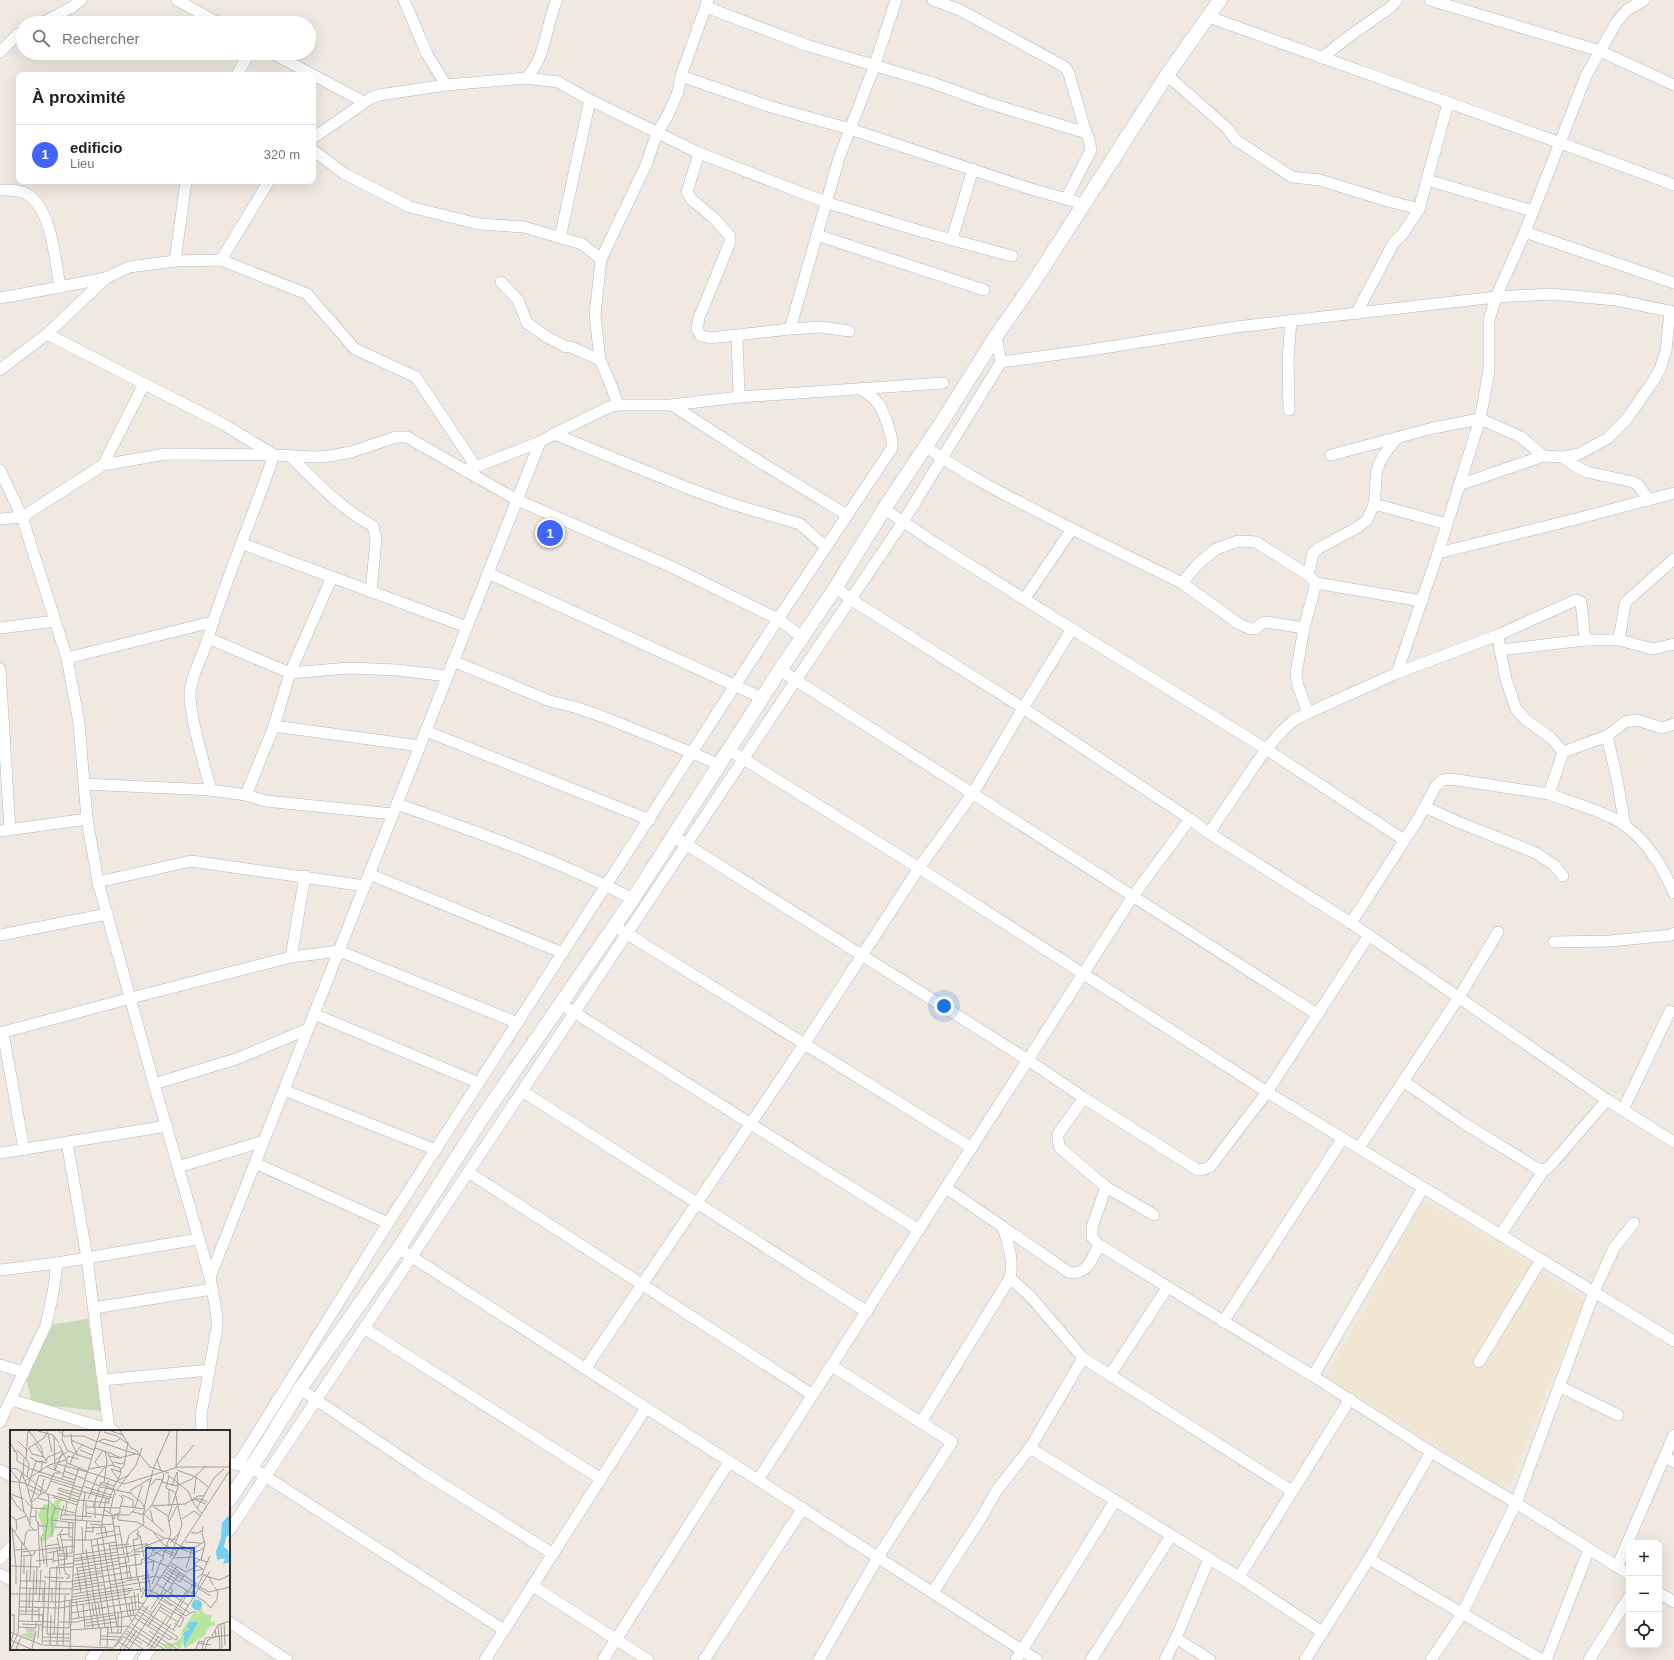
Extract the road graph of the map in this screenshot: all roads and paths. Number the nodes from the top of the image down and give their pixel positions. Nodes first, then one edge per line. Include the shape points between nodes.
1 (81, 0) edge
2 (177, 0) edge
3 (404, 0) edge
4 (557, 0) edge
5 (896, 0) edge
6 (934, 0) edge
7 (1220, 0) edge
8 (1397, 0) edge
9 (1430, 0) edge
10 (1641, 1) edge
11 (707, 4) edge
12 (55, 16) edge
13 (206, 16) edge
14 (1209, 17) junction
15 (16, 36) edge
16 (1600, 51) junction
17 (0, 52) edge
18 (1322, 58) junction
19 (245, 60) edge
20 (285, 60) edge
21 (874, 66) junction
22 (239, 72) edge
23 (308, 72) edge
24 (1167, 75) junction
25 (316, 76) edge
26 (681, 76) junction
27 (526, 78) junction
28 (446, 85) junction
29 (1674, 85) edge
30 (590, 100) junction
31 (364, 102) junction
32 (1448, 103) junction
33 (850, 129) junction
34 (657, 133) junction
35 (1086, 133) junction
36 (316, 136) edge
37 (1559, 141) junction
38 (316, 152) edge
39 (699, 153) junction
40 (973, 169) junction
41 (1427, 180) junction
42 (186, 184) edge
43 (267, 184) edge
44 (1674, 184) edge
45 (0, 190) edge
46 (1066, 199) junction
47 (828, 203) junction
48 (1084, 204) junction
49 (1419, 209) junction
50 (1533, 211) junction
51 (1525, 232) junction
52 (817, 235) junction
53 (560, 238) junction
54 (952, 239) junction
55 (1012, 256) dead end
56 (601, 259) junction
57 (221, 260) junction
58 (175, 261) junction
59 (106, 278) junction
60 (501, 282) dead end
61 (1674, 283) edge
62 (60, 287) junction
63 (984, 290) dead end
64 (1496, 297) junction
65 (0, 298) edge
66 (1672, 312) edge
67 (1356, 314) junction
68 (1291, 321) junction
69 (790, 330) junction
70 (848, 331) dead end
71 (48, 334) junction
72 (737, 336) junction
73 (996, 336) junction
74 (600, 360) junction
75 (1001, 362) junction
76 (0, 370) edge
77 (943, 383) dead end
78 (144, 384) junction
79 (862, 390) junction
80 (740, 397) junction
81 (618, 405) junction
82 (672, 405) junction
83 (1289, 410) dead end
84 (1480, 419) junction
85 (554, 434) junction
86 (1397, 438) junction
87 (540, 442) junction
88 (925, 446) junction
89 (274, 455) junction
90 (1331, 455) dead end
91 (290, 456) junction
92 (1543, 456) junction
93 (1562, 457) junction
94 (943, 458) junction
95 (103, 465) junction
96 (476, 467) junction
97 (0, 470) edge
98 (465, 471) junction
99 (1459, 485) junction
100 (1674, 493) edge
101 (517, 500) junction
102 (1649, 500) junction
103 (1374, 504) junction
104 (884, 509) junction
105 (847, 515) junction
106 (22, 517) junction
107 (0, 520) edge
108 (903, 522) junction
109 (1447, 524) junction
110 (1072, 529) junction
111 (242, 544) junction
112 (826, 547) junction
113 (1438, 553) junction
114 (1674, 559) edge
115 (488, 574) junction
116 (1308, 575) junction
117 (332, 577) junction
118 (1182, 583) junction
119 (1316, 583) junction
120 (836, 587) junction
121 (370, 592) junction
122 (1025, 598) junction
123 (850, 599) junction
124 (1422, 601) junction
125 (778, 619) junction
126 (55, 621) junction
127 (212, 622) junction
128 (0, 628) edge
129 (467, 628) junction
130 (1304, 628) junction
131 (1072, 629) junction
132 (1498, 635) junction
133 (802, 636) junction
134 (208, 638) junction
135 (1585, 640) junction
136 (1619, 640) junction
137 (1674, 645) edge
138 (1500, 650) junction
139 (67, 658) junction
140 (453, 661) junction
141 (0, 669) edge
142 (780, 670) junction
143 (290, 673) junction
144 (1397, 673) junction
145 (448, 676) junction
146 (796, 680) junction
147 (736, 685) junction
148 (762, 698) junction
149 (1023, 708) junction
150 (1308, 713) junction
151 (1674, 724) edge
152 (274, 726) junction
153 (426, 731) junction
154 (2, 732) edge
155 (1607, 736) junction
156 (420, 746) junction
157 (1266, 749) junction
158 (729, 750) junction
159 (1563, 752) junction
160 (693, 753) junction
161 (744, 758) junction
162 (720, 765) junction
163 (84, 784) junction
164 (211, 790) junction
165 (973, 793) junction
166 (1549, 794) junction
167 (246, 795) junction
168 (1425, 807) junction
169 (395, 809) junction
170 (1190, 818) junction
171 (87, 819) junction
172 (650, 820) junction
173 (1625, 826) junction
174 (5, 830) edge
175 (1209, 833) junction
176 (673, 836) junction
177 (1404, 840) junction
178 (687, 844) junction
179 (919, 868) junction
180 (370, 874) junction
181 (305, 876) junction
182 (1563, 876) dead end
183 (98, 882) junction
184 (365, 886) junction
185 (607, 886) junction
186 (1674, 893) edge
187 (1133, 896) junction
188 (633, 899) junction
189 (107, 914) junction
190 (1351, 923) junction
191 (613, 926) junction
192 (1498, 932) dead end
193 (628, 933) junction
194 (1674, 933) edge
195 (0, 935) edge
196 (1369, 935) junction
197 (1554, 942) dead end
198 (339, 951) junction
199 (563, 953) junction
200 (862, 955) junction
201 (292, 957) junction
202 (1083, 975) junction
203 (1459, 996) junction
204 (131, 998) junction
205 (561, 1004) junction
206 (1670, 1011) dead end
207 (575, 1012) junction
208 (314, 1014) junction
209 (1318, 1015) junction
210 (518, 1023) junction
211 (308, 1029) junction
212 (1, 1033) edge
213 (805, 1043) junction
214 (1028, 1060) junction
215 (1403, 1081) junction
216 (479, 1083) junction
217 (154, 1084) junction
218 (284, 1090) junction
219 (522, 1091) junction
220 (1268, 1092) junction
221 (1084, 1098) junction
222 (1607, 1100) junction
223 (1623, 1110) junction
224 (750, 1123) junction
225 (167, 1126) junction
226 (1343, 1138) junction
227 (264, 1141) junction
228 (67, 1142) junction
229 (1674, 1142) edge
230 (972, 1148) junction
231 (1359, 1148) junction
232 (24, 1149) junction
233 (436, 1150) junction
234 (0, 1154) edge
235 (256, 1163) junction
236 (178, 1167) junction
237 (1544, 1170) junction
238 (468, 1172) junction
239 (1106, 1186) junction
240 (946, 1188) junction
241 (1423, 1188) junction
242 (698, 1204) junction
243 (1154, 1215) dead end
244 (388, 1223) junction
245 (1634, 1223) dead end
246 (1003, 1227) junction
247 (919, 1230) junction
248 (1500, 1235) junction
249 (198, 1239) junction
250 (1098, 1245) junction
251 (399, 1248) junction
252 (412, 1257) junction
253 (87, 1258) junction
254 (1541, 1260) junction
255 (57, 1263) junction
256 (0, 1270) edge
257 (210, 1277) junction
258 (1010, 1278) junction
259 (642, 1285) junction
260 (1167, 1288) junction
261 (212, 1289) junction
262 (1594, 1292) junction
263 (94, 1308) junction
264 (867, 1312) junction
265 (1223, 1322) junction
266 (364, 1328) junction
267 (1674, 1341) edge
268 (1083, 1358) junction
269 (1479, 1362) dead end
270 (0, 1365) edge
271 (832, 1366) junction
272 (585, 1368) junction
273 (210, 1370) junction
274 (24, 1372) junction
275 (1110, 1376) junction
276 (1312, 1376) junction
277 (103, 1380) junction
278 (1559, 1386) junction
279 (300, 1389) junction
280 (813, 1395) junction
281 (1350, 1399) junction
282 (12, 1400) junction
283 (316, 1400) junction
284 (646, 1408) junction
285 (1618, 1415) dead end
286 (0, 1422) edge
287 (920, 1422) junction
288 (111, 1430) edge
289 (202, 1430) edge
290 (1674, 1435) edge
291 (1030, 1448) junction
292 (1431, 1452) junction
293 (1669, 1459) edge
294 (729, 1462) junction
295 (239, 1465) edge
296 (0, 1470) edge
297 (10, 1475) edge
298 (265, 1477) junction
299 (601, 1479) junction
300 (758, 1480) junction
301 (1292, 1491) junction
302 (230, 1496) edge
303 (1115, 1501) junction
304 (1516, 1503) junction
305 (803, 1508) junction
306 (230, 1530) edge
307 (1170, 1536) junction
308 (10, 1548) edge
309 (1589, 1550) junction
310 (553, 1554) junction
311 (878, 1558) junction
312 (0, 1559) edge
313 (1209, 1559) junction
314 (1369, 1559) junction
315 (1617, 1567) junction
316 (1626, 1572) edge
317 (0, 1574) edge
318 (1239, 1577) junction
319 (10, 1579) edge
320 (533, 1586) junction
321 (933, 1592) junction
322 (1662, 1595) edge
323 (1626, 1602) edge
324 (1674, 1602) edge
325 (1462, 1614) junction
326 (230, 1623) edge
327 (504, 1630) junction
328 (1322, 1632) junction
329 (1176, 1638) junction
330 (616, 1640) junction
331 (97, 1650) edge
332 (131, 1650) edge
333 (149, 1650) edge
334 (1022, 1650) junction
335 (274, 1656) edge
336 (91, 1660) edge
337 (124, 1660) edge
338 (143, 1660) edge
339 (287, 1660) edge
340 (485, 1660) edge
341 (603, 1660) edge
342 (648, 1660) edge
343 (704, 1660) edge
344 (819, 1660) edge
345 (1016, 1660) edge
346 (1037, 1660) edge
347 (1091, 1660) edge
348 (1165, 1660) edge
349 (1210, 1660) edge
350 (1306, 1660) edge
351 (1431, 1660) edge
352 (1542, 1660) edge
353 (1546, 1660) edge
354 (1589, 1660) edge

1 - 12 street
2 - 13 street
3 - 28 street via 427,54
4 - 27 street via 540,56 533,71
5 - 21 street
6 - 35 street via 960,10 1065,67
7 - 14 street
8 - 18 street via 1390,8
9 - 16 street
10 - 16 street via 1627,10
11 - 21 street via 806,45
11 - 26 street
14 - 18 street
14 - 24 street
15 - 17 street
16 - 29 street
16 - 37 street via 1586,76
18 - 32 street
19 - 22 street
20 - 23 street
21 - 33 street
21 - 35 street
24 - 48 street
24 - 49 street via 1228,128 1236,140 1292,177 1320,180
25 - 31 street
26 - 33 street via 768,106
26 - 34 street via 678,92
27 - 28 street
27 - 30 street via 558,82
28 - 31 street via 379,95
30 - 34 street
30 - 53 street
31 - 36 street
32 - 37 street
32 - 41 street
33 - 40 street
33 - 47 street
34 - 39 street
34 - 56 street via 646,165
35 - 46 street via 1091,150
37 - 44 street
37 - 50 street
38 - 53 street via 343,173 410,207 478,224 524,227
39 - 47 street
39 - 72 street via 687,192 692,200 714,218 730,236 730,242 699,318 697,329 701,336 710,338
40 - 46 street
40 - 54 street
41 - 49 street
41 - 50 street
42 - 58 street
43 - 57 street
45 - 62 street via 25,193 41,210 48,227
46 - 48 street
47 - 52 street
47 - 54 street
48 - 73 street
49 - 67 street via 1402,235 1394,242
50 - 51 street
51 - 61 street
51 - 64 street
52 - 63 street
52 - 69 street
53 - 56 street via 582,244
54 - 55 street
56 - 74 street via 595,315
57 - 58 street
57 - 96 street via 307,294 355,349 416,377
58 - 59 street via 129,267
59 - 62 street
59 - 71 street
60 - 74 street via 518,300 527,322 566,347
62 - 65 street
64 - 66 street via 1551,294 1616,300
64 - 67 street
64 - 84 street via 1489,320 1490,371
66 - 93 street via 1666,351 1660,369 1626,420 1608,438 1593,447 1579,454
67 - 68 street
68 - 75 street via 1236,326
68 - 83 street via 1288,359
69 - 70 street via 822,327
69 - 72 street
71 - 76 street
71 - 78 street
72 - 80 street
73 - 75 street
73 - 88 street
74 - 81 street
75 - 94 street
77 - 79 street
78 - 89 street via 223,424
78 - 95 street
79 - 80 street
79 - 105 street via 880,406 893,444
80 - 82 street
81 - 82 street
81 - 85 street
82 - 105 street
84 - 86 street
84 - 92 street via 1521,437
84 - 99 street
85 - 87 street
85 - 112 street via 690,489 800,524
86 - 90 street
86 - 103 street via 1377,468
87 - 96 street
87 - 101 street
88 - 94 street
88 - 104 street
89 - 91 street
89 - 95 street via 165,454
89 - 111 street
91 - 98 street via 314,457 351,452 407,437
91 - 121 street via 323,490 358,518 373,526 376,539
92 - 93 street
92 - 99 street
93 - 102 street via 1587,472 1633,482
94 - 108 street
94 - 110 street
95 - 106 street
96 - 98 street
97 - 106 street
98 - 101 street
99 - 109 street
100 - 102 street
101 - 115 street
101 - 125 street via 672,567
102 - 113 street
103 - 109 street
103 - 116 street via 1367,520 1313,553
104 - 108 street
104 - 120 street
105 - 112 street
106 - 107 street
106 - 126 street
108 - 122 street
108 - 123 street
109 - 113 street
110 - 118 street
110 - 122 street
111 - 117 street
111 - 127 street
112 - 125 street
113 - 124 street
114 - 136 street via 1628,600
115 - 129 street
115 - 147 street
116 - 118 street via 1256,542 1238,541 1216,549 1198,564
116 - 119 street
117 - 121 street
117 - 143 street
118 - 130 street via 1239,624 1251,629 1266,622
119 - 124 street
119 - 130 street
120 - 123 street
120 - 133 street
121 - 129 street
122 - 131 street
123 - 146 street
123 - 149 street
124 - 144 street
125 - 133 street
125 - 147 street
126 - 128 street
126 - 139 street
127 - 134 street
127 - 139 street
129 - 140 street
130 - 150 street via 1296,674
131 - 149 street
131 - 157 street
132 - 135 street via 1579,600
132 - 138 street
132 - 144 street
133 - 142 street
134 - 143 street
134 - 164 street via 192,682 190,698
135 - 136 street
135 - 138 street
136 - 137 street via 1653,649
138 - 159 street via 1516,709 1526,720 1551,738
139 - 163 street via 76,704
140 - 145 street
140 - 160 street via 550,702 601,716
141 - 154 street
142 - 146 street
142 - 148 street
143 - 145 street via 349,668
143 - 152 street
144 - 150 street
145 - 153 street
146 - 161 street
146 - 165 street
147 - 148 street
147 - 160 street
148 - 158 street
149 - 165 street
149 - 170 street
150 - 157 street via 1294,720
151 - 155 street via 1662,728 1637,720 1626,722
152 - 156 street
152 - 167 street
153 - 156 street
153 - 172 street
154 - 174 street
155 - 159 street
155 - 173 street
156 - 169 street
157 - 175 street
157 - 177 street
158 - 161 street
158 - 162 street
159 - 166 street
160 - 162 street
160 - 172 street
161 - 178 street
161 - 179 street
162 - 176 street
163 - 164 street
163 - 171 street
164 - 167 street
165 - 179 street
165 - 187 street
166 - 168 street via 1451,779 1443,780 1436,786
166 - 173 street
167 - 169 street via 266,802
168 - 177 street
168 - 182 street via 1536,853 1554,865
169 - 180 street
169 - 185 street via 497,840
170 - 175 street
170 - 187 street
171 - 174 street
171 - 183 street
172 - 185 street
173 - 186 street via 1657,859
175 - 190 street
176 - 178 street
176 - 188 street
177 - 190 street
178 - 193 street
178 - 200 street
179 - 200 street
179 - 202 street
180 - 184 street
180 - 199 street
181 - 183 street via 192,861
181 - 184 street
181 - 201 street
183 - 189 street
184 - 198 street
185 - 188 street
185 - 199 street
187 - 202 street
187 - 209 street
188 - 191 street
189 - 195 street
189 - 204 street
190 - 196 street
191 - 193 street
191 - 205 street
192 - 203 street
193 - 207 street
193 - 213 street
194 - 197 street via 1610,941
196 - 203 street
196 - 209 street
198 - 201 street
198 - 208 street
198 - 210 street
199 - 210 street
200 - 213 street
200 - 214 street
201 - 204 street
202 - 214 street
202 - 220 street
203 - 215 street
203 - 222 street
204 - 212 street
204 - 217 street
205 - 207 street
205 - 251 street via 482,1118
206 - 223 street
207 - 219 street
207 - 224 street
208 - 211 street
208 - 216 street
209 - 220 street
210 - 216 street
211 - 217 street via 236,1059
211 - 218 street
212 - 232 street
213 - 224 street
213 - 230 street
214 - 221 street
214 - 230 street
215 - 231 street
215 - 237 street via 1465,1124 1538,1170
216 - 233 street
217 - 225 street
218 - 227 street
218 - 233 street
219 - 238 street
219 - 242 street
220 - 221 street via 1210,1166 1204,1170 1198,1170
220 - 226 street
221 - 239 street via 1058,1134 1058,1140 1060,1148
222 - 223 street
222 - 237 street
223 - 229 street
224 - 242 street
224 - 247 street
225 - 228 street
225 - 236 street
226 - 231 street
226 - 265 street
227 - 235 street
227 - 236 street
228 - 232 street
228 - 253 street
230 - 240 street
231 - 241 street
232 - 234 street
233 - 244 street
235 - 244 street
235 - 257 street
236 - 249 street
237 - 248 street
238 - 252 street
238 - 259 street
239 - 243 street
239 - 250 street via 1092,1227 1092,1237
240 - 246 street
240 - 247 street
241 - 248 street
241 - 276 street
242 - 259 street
242 - 264 street
244 - 295 street
245 - 262 street via 1614,1248
246 - 250 street via 1070,1273 1079,1273 1087,1268
246 - 258 street via 1011,1254
247 - 264 street
248 - 254 street
249 - 253 street
249 - 257 street
250 - 260 street
251 - 252 street
251 - 279 street
252 - 266 street
252 - 272 street
253 - 255 street
253 - 263 street
254 - 262 street
254 - 269 street
255 - 256 street
255 - 274 street via 48,1319
257 - 261 street
258 - 268 street via 1031,1297
258 - 287 street
259 - 272 street
259 - 280 street
260 - 265 street
260 - 275 street
261 - 263 street
261 - 273 street via 217,1328
262 - 267 street
262 - 278 street
263 - 277 street
264 - 271 street
265 - 276 street
266 - 283 street
266 - 299 street
268 - 275 street
268 - 291 street
270 - 274 street
271 - 280 street
271 - 287 street
272 - 284 street
273 - 277 street
273 - 289 street via 201,1415
274 - 282 street
275 - 301 street
276 - 281 street
277 - 288 street
278 - 285 street
278 - 304 street
279 - 283 street
279 - 295 street
280 - 300 street
281 - 292 street
281 - 301 street
282 - 286 street
282 - 288 street
283 - 298 street
283 - 310 street via 423,1472
284 - 294 street
284 - 299 street
287 - 311 street via 952,1442
290 - 293 street
291 - 303 street
291 - 321 street via 997,1490
292 - 304 street
292 - 314 street
293 - 315 street
294 - 300 street
294 - 330 street
295 - 298 street
295 - 302 street
296 - 297 street
298 - 306 street
298 - 327 street
299 - 310 street
300 - 305 street
301 - 318 street
303 - 307 street
303 - 334 street
304 - 309 street
304 - 325 street
305 - 311 street
305 - 343 street
307 - 313 street
307 - 347 street
308 - 312 street
309 - 315 street
309 - 353 street
310 - 320 street
311 - 321 street
311 - 344 street
313 - 318 street
313 - 329 street
314 - 325 street
314 - 328 street
315 - 316 street
317 - 319 street
318 - 328 street
320 - 327 street
320 - 330 street
321 - 334 street
322 - 324 street
323 - 354 street
325 - 351 street
325 - 352 street
326 - 335 street
327 - 340 street
328 - 350 street
329 - 348 street
329 - 349 street
330 - 341 street
330 - 342 street
331 - 336 street
332 - 337 street
333 - 338 street
334 - 345 street
334 - 346 street
335 - 339 street

